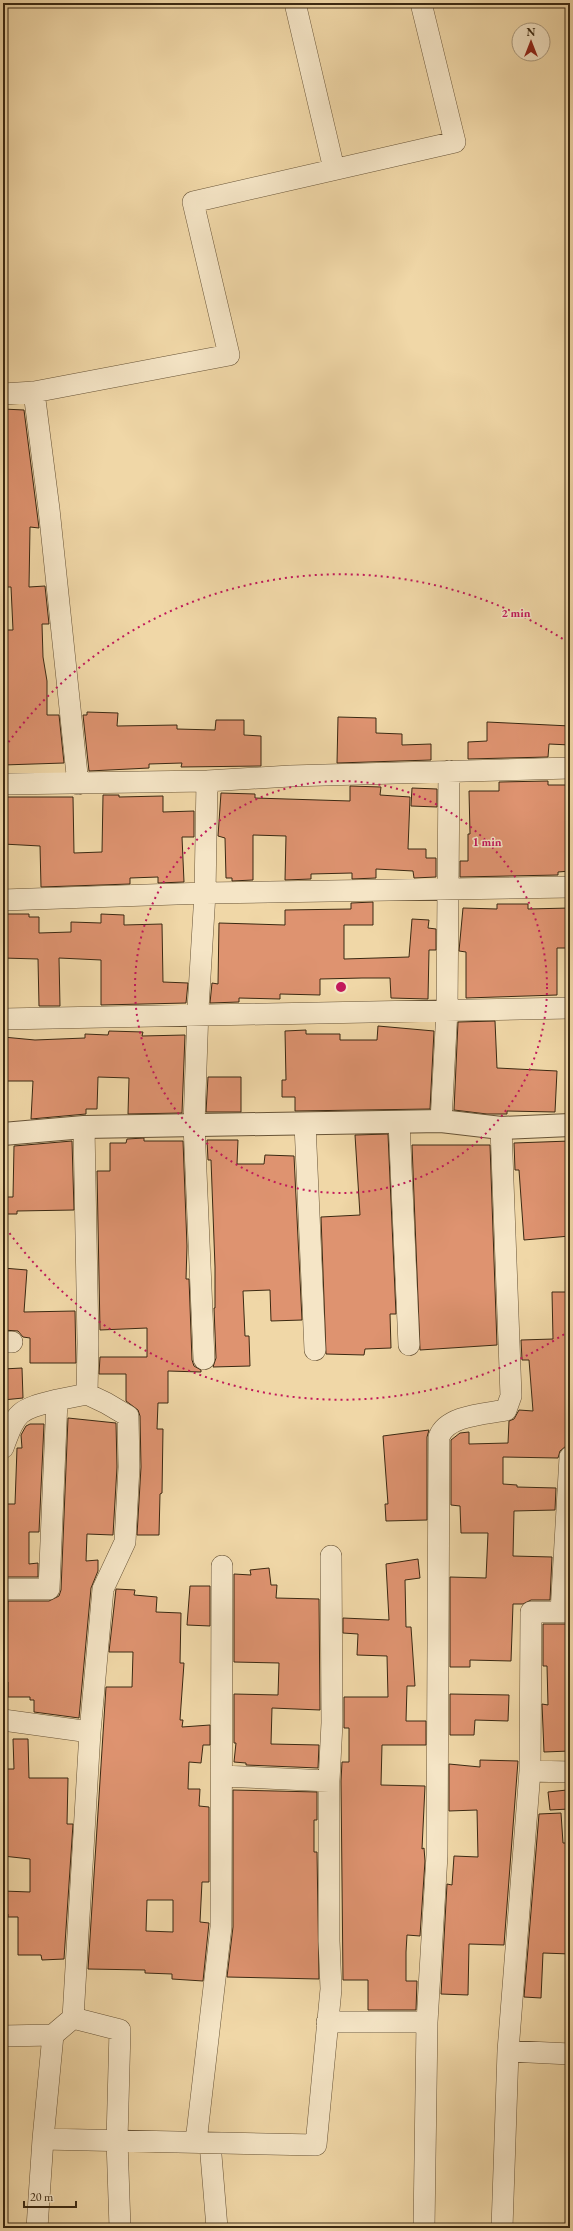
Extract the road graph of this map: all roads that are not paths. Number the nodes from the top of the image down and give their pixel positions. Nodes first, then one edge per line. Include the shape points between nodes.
1 (295, 3) edge
2 (421, 3) edge
3 (334, 169) junction
4 (34, 392) junction
5 (3, 394) edge
6 (570, 768) edge
7 (449, 772) junction
8 (207, 781) junction
9 (3, 784) edge
10 (78, 784) junction
11 (570, 887) edge
12 (447, 889) junction
13 (205, 893) junction
14 (3, 900) edge
15 (570, 1008) edge
16 (447, 1010) junction
17 (198, 1015) junction
18 (3, 1019) edge
19 (441, 1121) junction
20 (399, 1122) junction
21 (305, 1124) junction
22 (194, 1125) junction
23 (570, 1125) edge
24 (84, 1127) junction
25 (501, 1128) junction
26 (3, 1134) edge
27 (409, 1345) dead end
28 (315, 1350) dead end
29 (204, 1359) dead end
30 (87, 1394) junction
31 (57, 1400) junction
32 (3, 1448) edge
33 (570, 1457) edge
34 (331, 1556) dead end
35 (222, 1566) dead end
36 (3, 1589) edge
37 (565, 1612) edge
38 (3, 1720) edge
39 (90, 1732) junction
40 (530, 1771) junction
41 (570, 1772) edge
42 (222, 1776) junction
43 (329, 1781) junction
44 (74, 2018) junction
45 (327, 2022) junction
46 (428, 2022) junction
47 (53, 2035) junction
48 (3, 2036) edge
49 (508, 2051) junction
50 (570, 2054) edge
51 (43, 2139) junction
52 (117, 2140) junction
53 (203, 2142) junction
54 (37, 2228) edge
55 (120, 2228) edge
56 (217, 2228) edge
57 (424, 2228) edge
58 (502, 2228) edge

1 - 3 street
2 - 3 street via 455,142
3 - 4 street via 193,202 229,356
4 - 5 street
4 - 10 street via 50,509
6 - 7 street
7 - 8 street
7 - 12 street
8 - 10 street
8 - 13 street
9 - 10 street
11 - 12 street
12 - 13 street
12 - 16 street
13 - 14 street
13 - 17 street
15 - 16 street
16 - 17 street
16 - 19 street
17 - 18 street
17 - 22 street
19 - 20 street
19 - 25 street
20 - 21 street
20 - 27 street
21 - 22 street
21 - 28 street
22 - 24 street
22 - 29 street
23 - 25 street
24 - 26 street
24 - 30 street
25 - 46 street via 511,1396 506,1410 455,1421 442,1429 439,1437 436,1855
30 - 31 street
30 - 39 street via 128,1416 129,1467 125,1542 103,1589
31 - 32 street via 25,1409 13,1420
31 - 36 street via 49,1589
33 - 37 street
34 - 43 street via 332,1723
35 - 42 street
37 - 40 street via 531,1612
38 - 39 street
39 - 44 street
40 - 41 street
40 - 49 street
42 - 43 street
42 - 53 street via 221,1927
43 - 45 street via 330,1989
44 - 47 street
44 - 52 street via 120,2030
45 - 46 street
45 - 53 street via 316,2145
46 - 57 street
47 - 48 street
47 - 51 street
49 - 50 street
49 - 58 street
51 - 52 street
51 - 54 street
52 - 53 street
52 - 55 street
53 - 56 street

